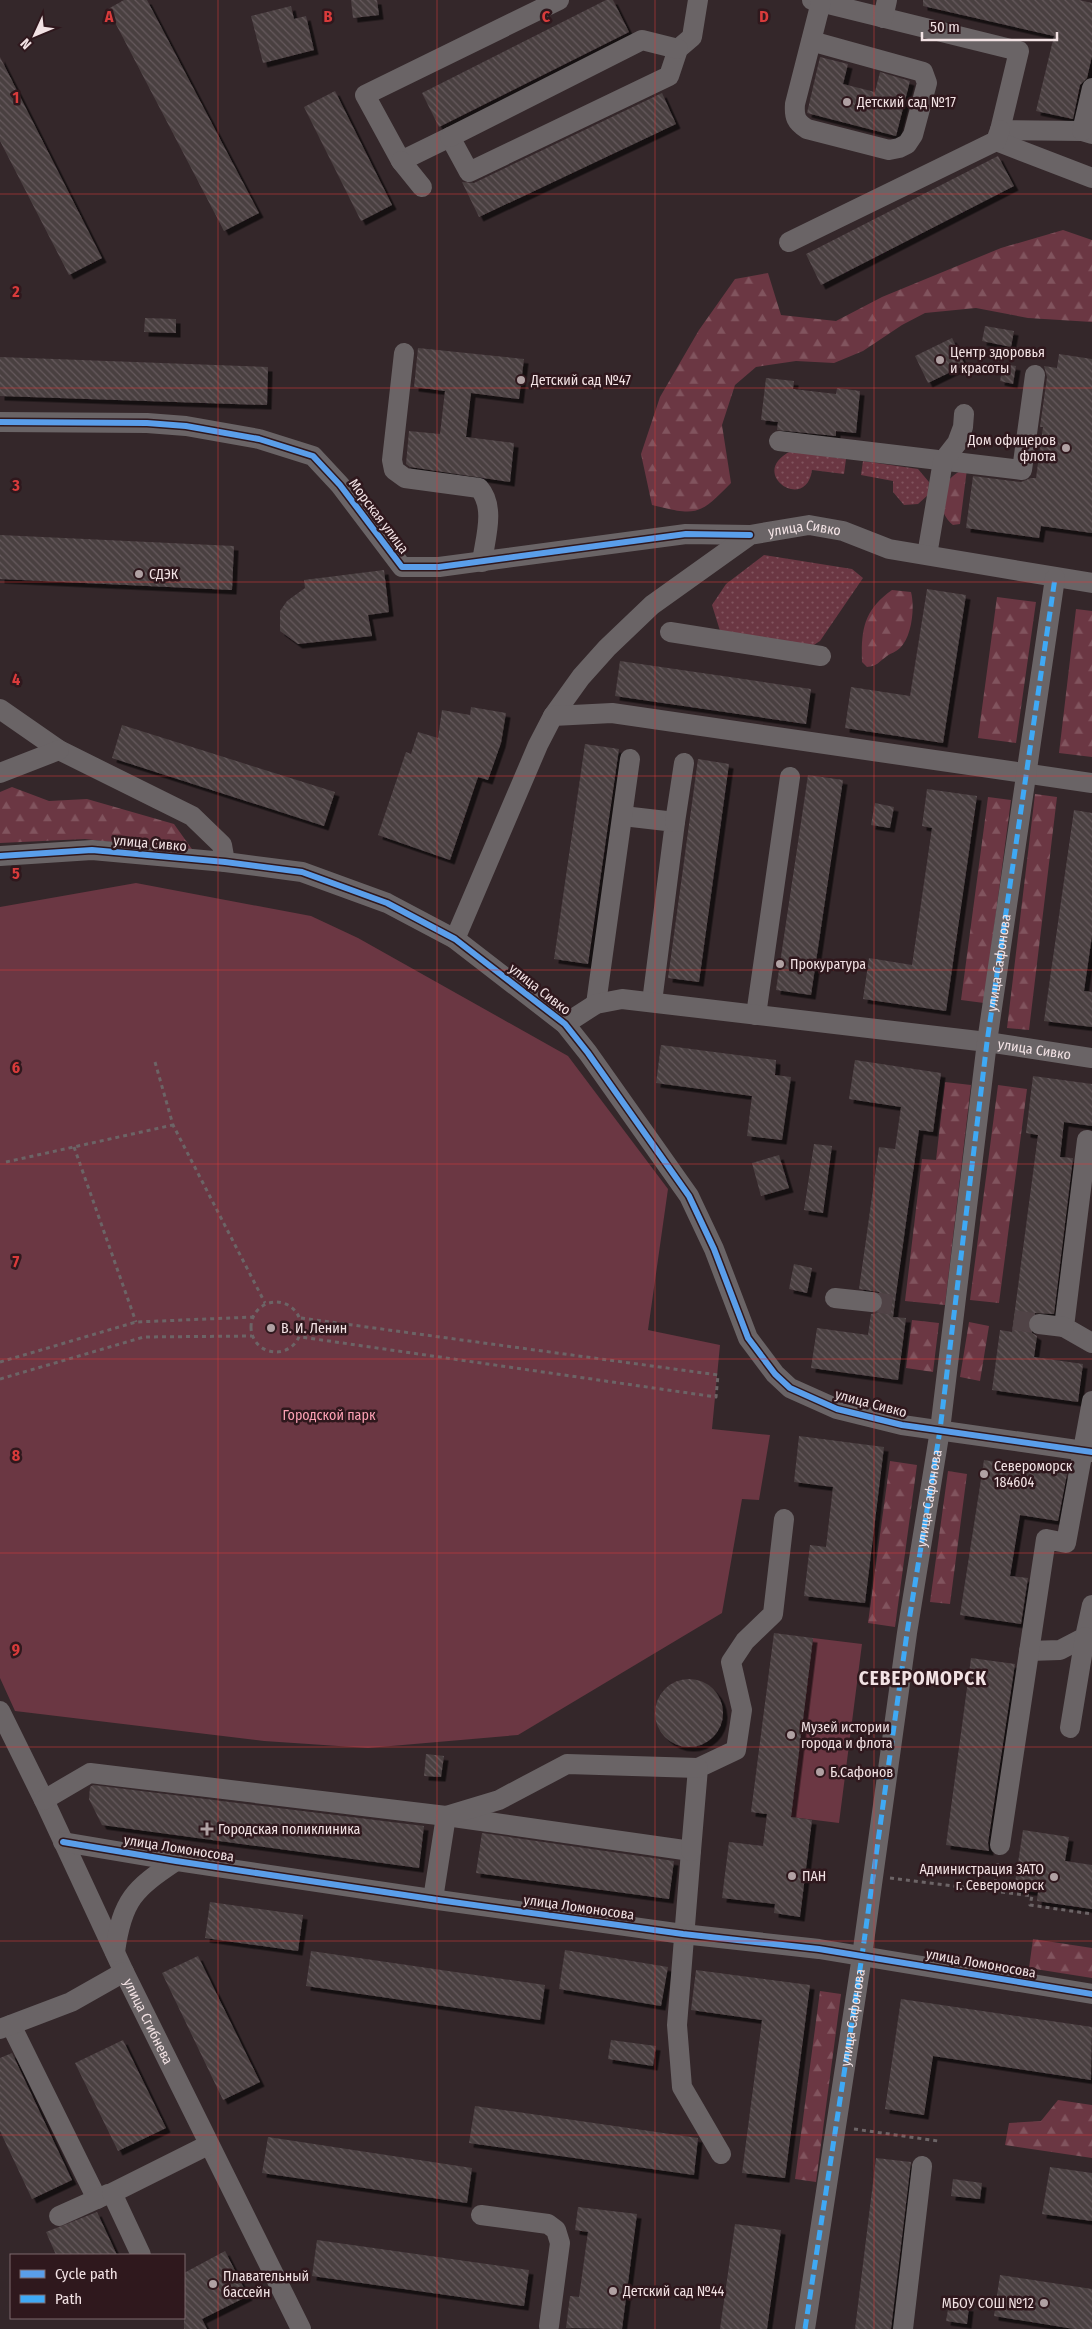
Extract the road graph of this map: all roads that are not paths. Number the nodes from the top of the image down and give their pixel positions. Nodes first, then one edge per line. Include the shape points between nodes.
1 (559, 0) edge
2 (698, 0) edge
3 (817, 1) edge
4 (885, 9) edge
5 (811, 41) junction
6 (678, 49) junction
7 (1092, 88) edge
8 (1087, 133) edge
9 (998, 135) junction
10 (450, 137) junction
11 (401, 160) junction
12 (1092, 178) edge
13 (422, 187) dead end
14 (790, 242) dead end
15 (404, 353) dead end
16 (1035, 375) dead end
17 (964, 414) dead end
18 (0, 422) edge
19 (779, 441) dead end
20 (943, 462) junction
21 (750, 535) junction
22 (928, 555) junction
23 (482, 562) junction
24 (1055, 578) junction
25 (1092, 583) edge
26 (670, 632) dead end
27 (821, 656) dead end
28 (0, 709) edge
29 (553, 716) junction
30 (59, 750) junction
31 (630, 760) dead end
32 (684, 763) dead end
33 (0, 773) edge
34 (1027, 773) junction
35 (790, 777) dead end
36 (1092, 783) edge
37 (623, 816) junction
38 (675, 822) junction
39 (0, 856) edge
40 (225, 862) junction
41 (455, 939) junction
42 (652, 1002) junction
43 (596, 1004) junction
44 (756, 1015) junction
45 (565, 1024) junction
46 (987, 1042) junction
47 (1092, 1058) edge
48 (1087, 1140) dead end
49 (834, 1298) dead end
50 (872, 1302) tunnel mouth
51 (1039, 1324) tunnel mouth
52 (1064, 1328) junction
53 (1092, 1343) edge
54 (1092, 1401) edge
55 (940, 1430) junction
56 (1088, 1451) edge
57 (784, 1519) dead end
58 (1092, 1605) edge
59 (1085, 1637) junction
60 (1029, 1652) junction
61 (2, 1718) edge
62 (1070, 1728) dead end
63 (698, 1768) junction
64 (44, 1800) junction
65 (446, 1816) junction
66 (63, 1842) junction
67 (690, 1851) junction
68 (999, 1854) road end
69 (176, 1861) junction
70 (433, 1899) junction
71 (683, 1934) junction
72 (115, 1952) junction
73 (862, 1956) junction
74 (124, 1972) junction
75 (1092, 1994) edge
76 (6, 2027) edge
77 (208, 2145) junction
78 (721, 2154) dead end
79 (922, 2166) dead end
80 (105, 2196) junction
81 (481, 2215) dead end
82 (59, 2216) dead end
83 (140, 2254) edge
84 (549, 2326) dead end
85 (302, 2329) edge
86 (805, 2329) edge
87 (903, 2329) edge

1 - 11 street via 365,94
2 - 6 street via 692,37
3 - 4 street
3 - 5 street
4 - 9 street via 1019,51
5 - 5 street via 923,72 927,83 914,134 907,144 889,150 807,129 799,124 794,116 795,104
6 - 10 street via 642,40
6 - 10 street via 669,76 469,172
7 - 8 street
8 - 9 street
9 - 12 street
9 - 14 street
10 - 11 street
11 - 13 street
15 - 23 street via 392,460 394,470 404,478 479,488 486,495 488,506
16 - 20 street via 1022,470
17 - 20 street via 964,427 957,443
18 - 23 street, Морская улица via 147,423 186,426 259,439 313,456 340,485 402,567
19 - 20 street
20 - 22 street
21 - 22 street, улица Сивко via 809,525 843,531 889,549
21 - 23 street, Морская улица via 686,534
21 - 29 street, улица Сивко via 652,605 587,670
22 - 24 street, улица Сивко
24 - 25 street, улица Сивко
24 - 34 street, улица Сафонова
26 - 27 street
28 - 30 street
29 - 34 street via 612,713
29 - 41 street, улица Сивко
30 - 33 street
30 - 40 street via 192,816 222,845
31 - 37 street
32 - 38 street
34 - 36 street
34 - 46 street, улица Сафонова
35 - 44 street
37 - 38 street
37 - 43 street
38 - 42 street
39 - 40 street, улица Сивко via 92,850
40 - 41 street, улица Сивко via 302,872 387,903
41 - 45 street, улица Сивко
42 - 43 street, улица Сивко via 622,999
42 - 44 street, улица Сивко
43 - 45 street, улица Сивко
44 - 46 street, улица Сивко
45 - 55 street, улица Сивко via 689,1196 714,1249 748,1338 775,1374 790,1388 837,1409 902,1425
46 - 47 street, улица Сивко
46 - 55 street, улица Сафонова
48 - 52 street
49 - 50 street
51 - 52 street
52 - 53 street
54 - 56 street
55 - 56 street, улица Сивко
55 - 73 street, улица Сафонова
56 - 60 street via 1066,1543 1046,1539
57 - 63 street via 773,1614 745,1641 731,1662 742,1710 736,1750
58 - 59 street
59 - 60 street via 1060,1650
59 - 62 street
60 - 68 street
61 - 64 street, улица Сгибнева
63 - 65 street via 567,1764 499,1800
63 - 67 street
64 - 65 street via 90,1773
64 - 66 street, улица Сгибнева
65 - 67 street
65 - 70 street
66 - 69 street, улица Ломоносова
66 - 72 street, улица Сгибнева
67 - 71 street
69 - 70 street, улица Ломоносова
69 - 72 street, улица Ломоносова via 145,1882 127,1904 118,1927
70 - 71 street, улица Ломоносова
71 - 73 street, улица Ломоносова
71 - 78 street via 677,2025 682,2087
72 - 74 street, улица Сгибнева
73 - 75 street, улица Ломоносова
73 - 86 street, улица Сафонова
74 - 76 street via 71,2002
74 - 77 street, улица Сгибнева
76 - 80 street
77 - 80 street
77 - 85 street, улица Сгибнева
79 - 87 street
80 - 82 street
80 - 83 street
81 - 84 street via 548,2224 556,2230 560,2243

